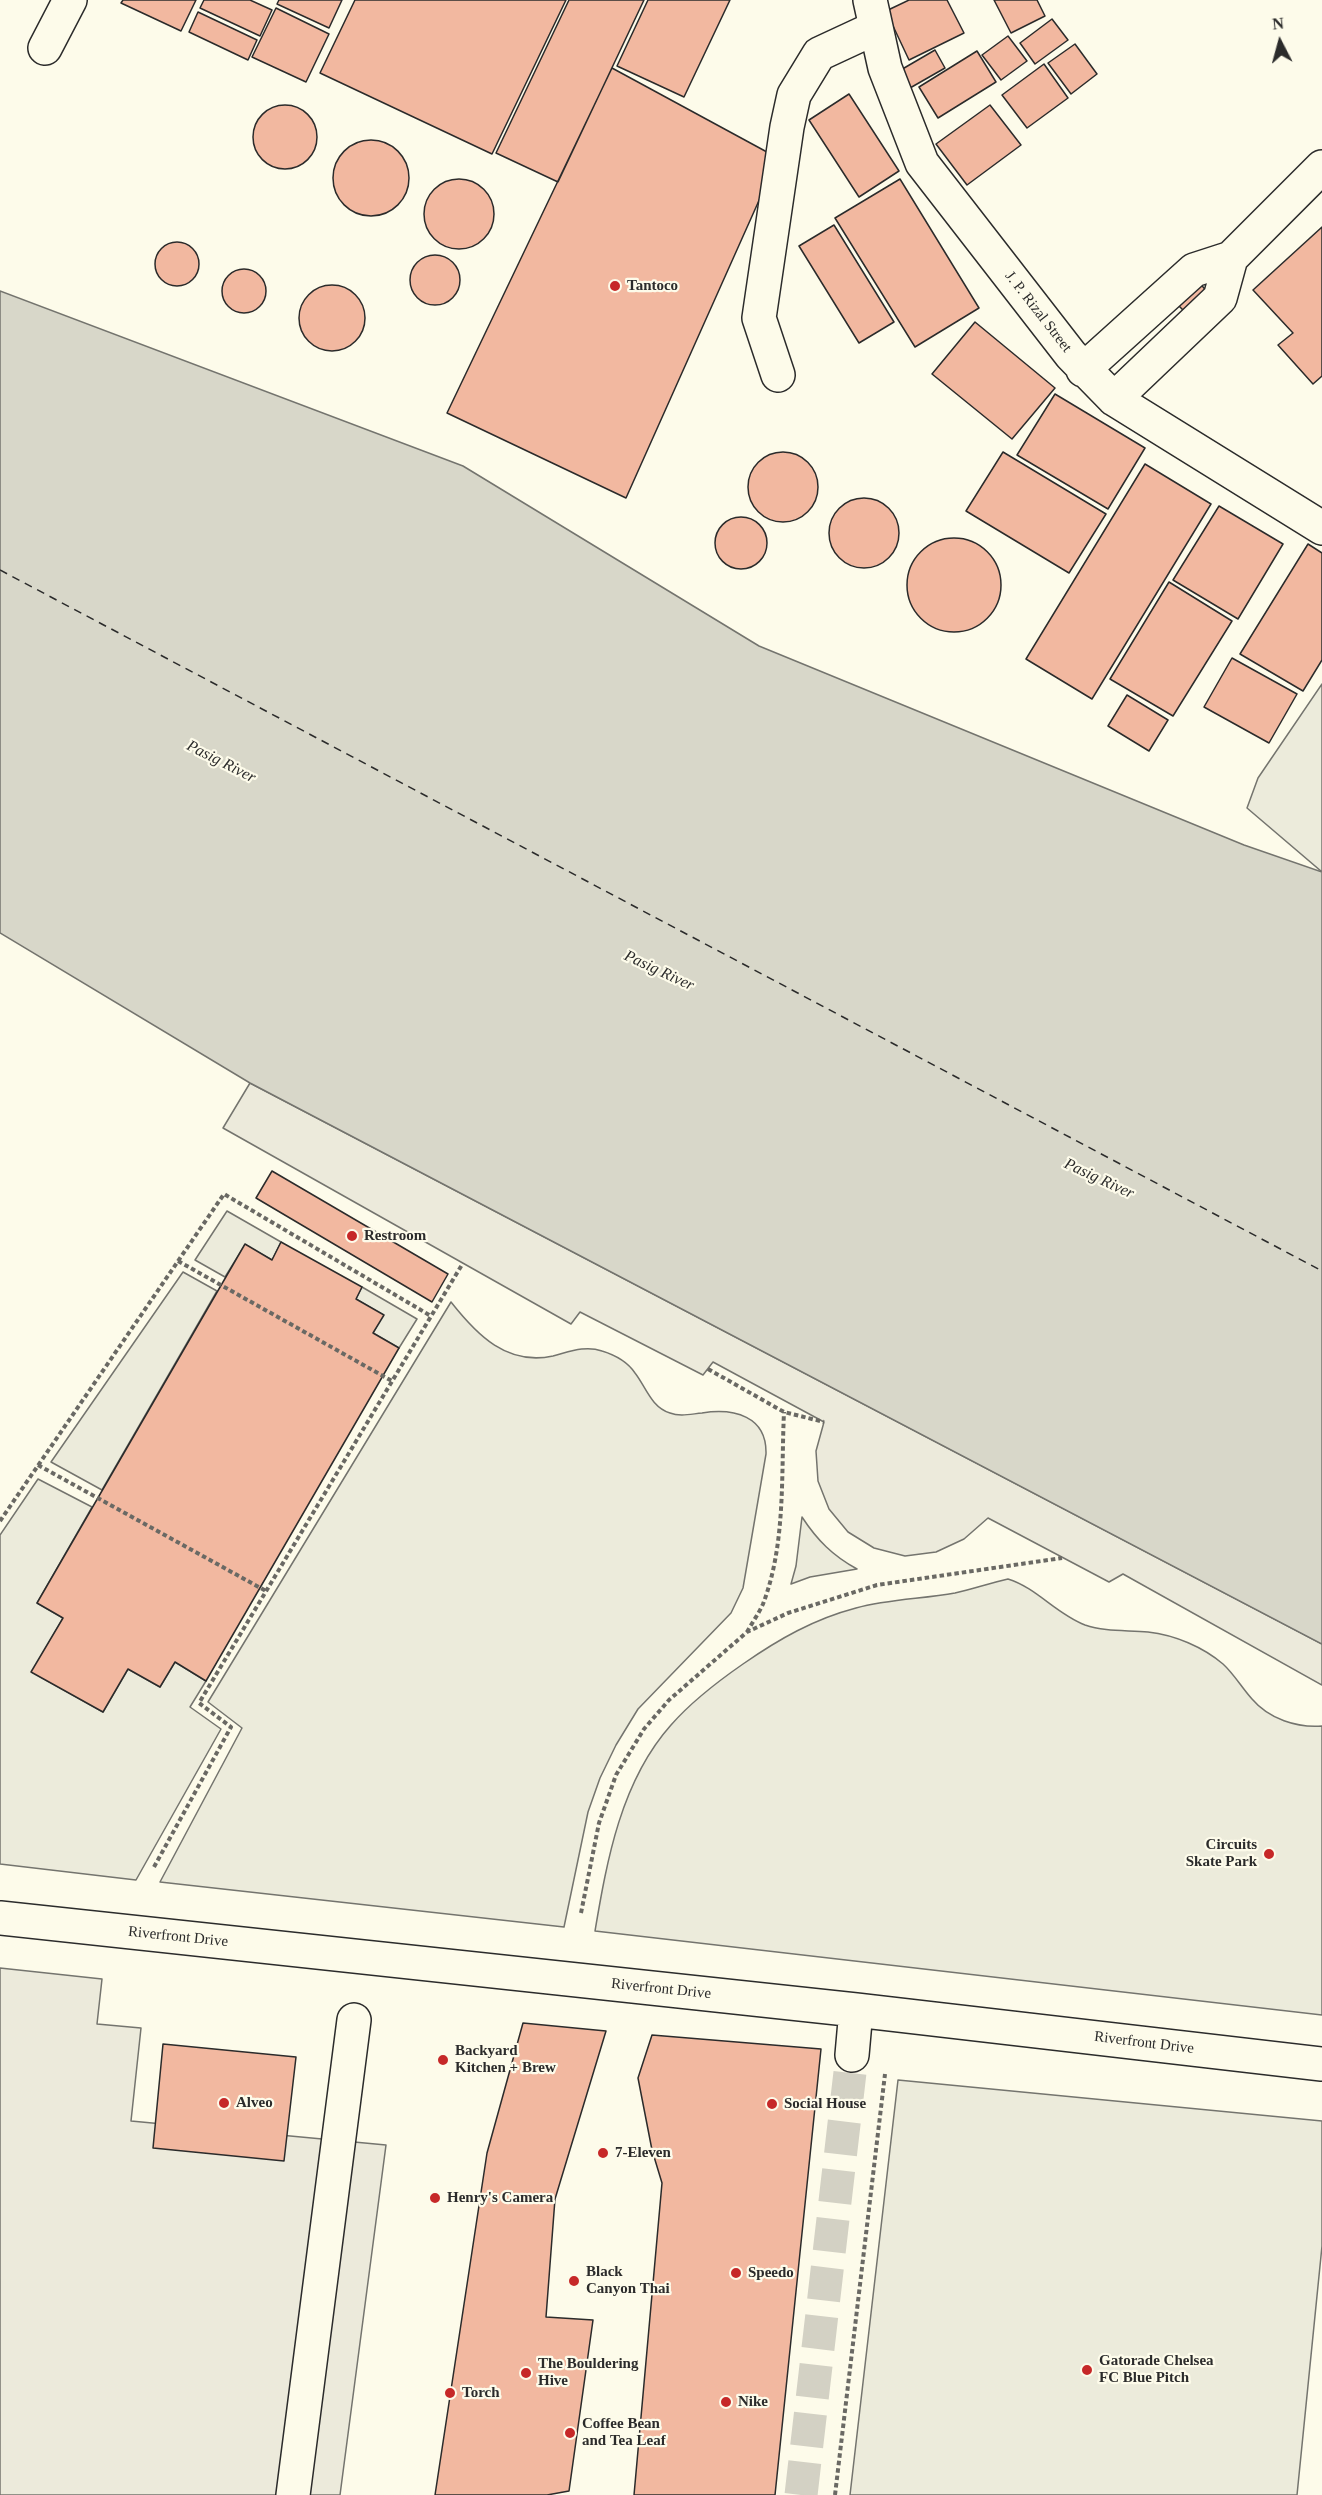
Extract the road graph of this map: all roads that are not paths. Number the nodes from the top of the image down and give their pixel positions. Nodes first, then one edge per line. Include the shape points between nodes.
1 (70, 0) edge
2 (873, 14) edge
3 (45, 48) dead end
4 (1322, 167) edge
5 (1231, 258) junction
6 (1083, 370) junction
7 (778, 375) dead end
8 (1114, 399) junction
9 (1322, 528) edge
10 (0, 1918) edge
11 (855, 2010) junction
12 (354, 2020) dead end
13 (852, 2055) tunnel mouth
14 (1322, 2064) edge
15 (292, 2495) edge

1 - 3 street
2 - 6 street, J. P. Rizal Street via 885,68 922,163
2 - 7 street via 819,54 794,95 759,318
4 - 5 street
5 - 6 street via 1194,270
5 - 8 street via 1220,298
6 - 8 street, J. P. Rizal Street
8 - 9 street, J. P. Rizal Street
10 - 11 street, Riverfront Drive
11 - 13 street
11 - 14 street, Riverfront Drive
12 - 15 street

